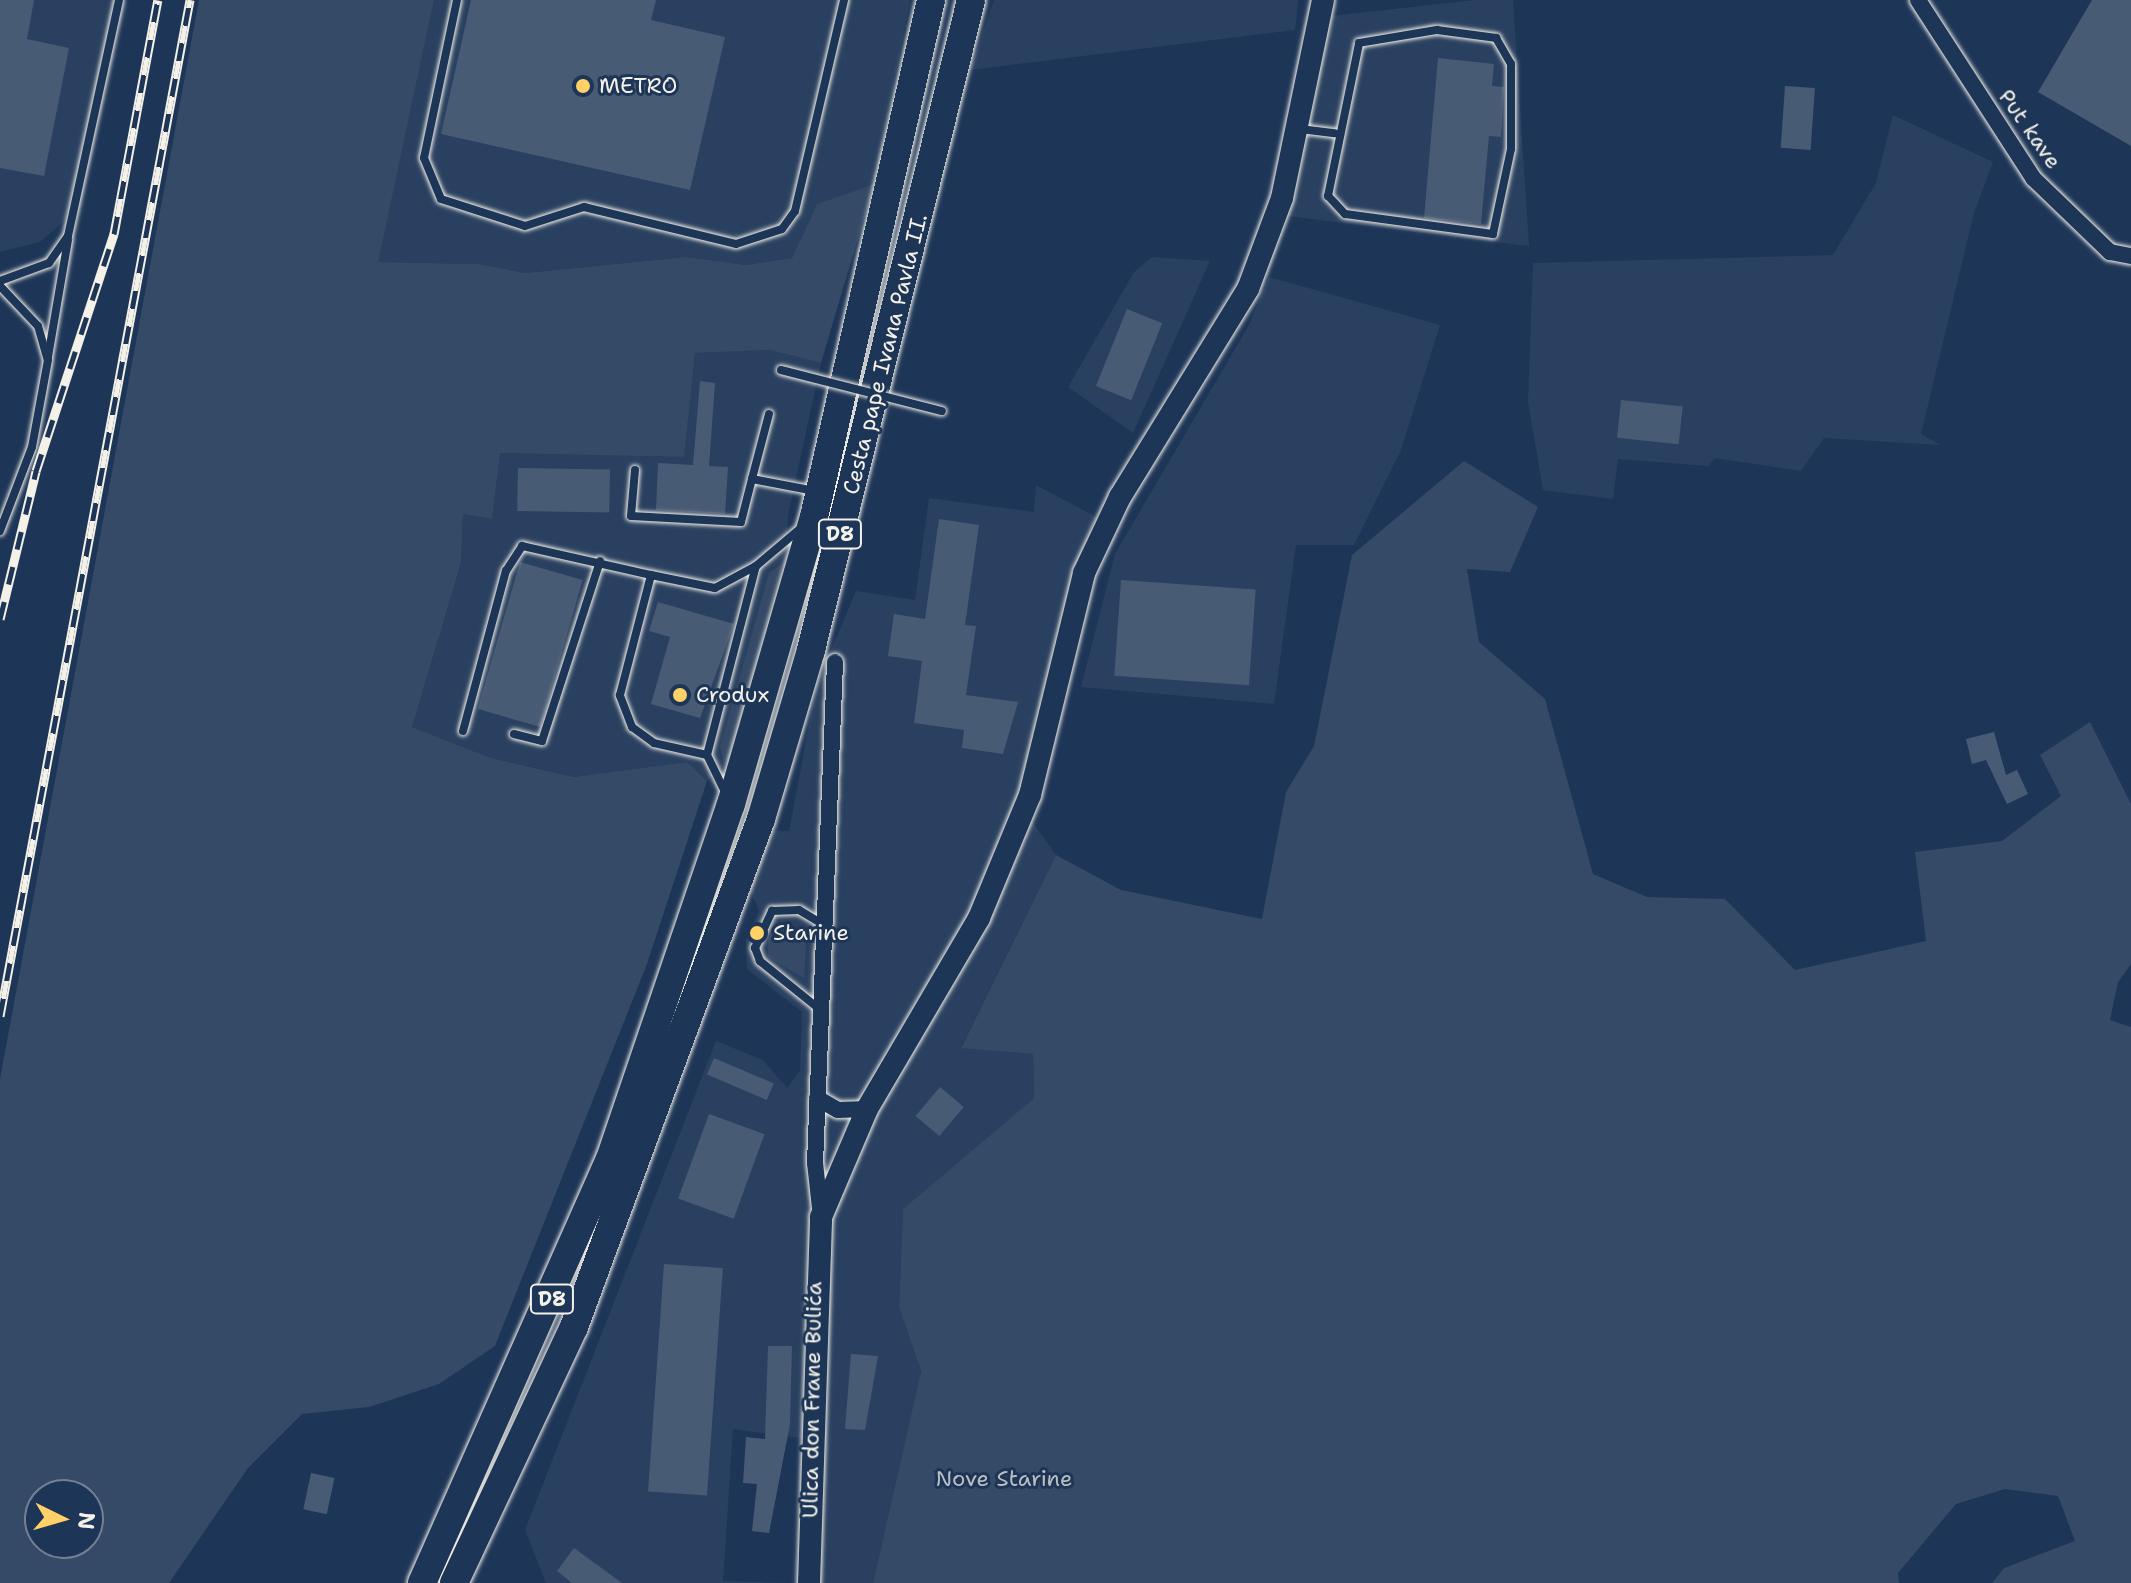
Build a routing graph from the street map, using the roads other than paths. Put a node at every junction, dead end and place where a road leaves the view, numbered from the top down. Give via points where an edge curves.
1 (119, 0) edge
2 (457, 0) edge
3 (844, 0) edge
4 (931, 0) edge
5 (971, 0) edge
6 (1323, 0) edge
7 (1918, 0) edge
8 (1297, 129) junction
9 (1335, 133) junction
10 (68, 236) junction
11 (2131, 256) edge
12 (0, 283) edge
13 (48, 360) junction
14 (781, 370) dead end
15 (942, 411) dead end
16 (769, 414) dead end
17 (635, 470) dead end
18 (752, 479) junction
19 (816, 504) junction
20 (0, 531) edge
21 (600, 561) junction
22 (756, 566) junction
23 (651, 575) junction
24 (835, 662) dead end
25 (463, 731) dead end
26 (514, 734) dead end
27 (707, 755) junction
28 (731, 804) junction
29 (822, 924) junction
30 (820, 1011) junction
31 (817, 1098) junction
32 (867, 1109) junction
33 (821, 1217) junction
34 (422, 1583) edge
35 (454, 1583) edge
36 (809, 1583) edge

1 - 10 lane
2 - 3 lane via 424,158 441,199 525,226 584,207 736,244 782,229 795,211
4 - 19 highway, Cesta pape Ivana Pavla II. / D8
5 - 35 highway, Cesta pape Ivana Pavla II. / D8 via 811,650 690,1026 574,1327
6 - 8 street
7 - 11 street, Put kave via 2033,178 2110,252
8 - 9 lane
8 - 32 street via 1282,198 1248,289 1120,497 1084,573 1030,795 979,918
9 - 9 lane via 1332,207 1493,234 1511,149 1511,64 1496,38 1479,34 1437,30 1359,43
10 - 12 lane via 49,263
10 - 13 lane
12 - 13 lane via 38,326
13 - 20 lane via 32,447
14 - 15 lane, bridge
16 - 18 lane
17 - 18 lane via 631,516 741,522
18 - 19 lane
19 - 22 lane
19 - 28 highway, Cesta pape Ivana Pavla II. / D8
21 - 23 lane
21 - 25 lane via 530,542 511,555
21 - 26 lane via 542,741
22 - 23 lane via 715,588
22 - 27 lane
23 - 27 lane via 620,695 632,727 654,743
24 - 29 street
27 - 28 lane
28 - 34 highway, Cesta pape Ivana Pavla II. / D8 via 665,1008 552,1301
29 - 30 street
29 - 30 lane via 799,910 772,911 755,948 760,961
30 - 31 street
31 - 32 street via 838,1110
31 - 33 street
32 - 33 street
33 - 36 street, Ulica don Frane Bulića

